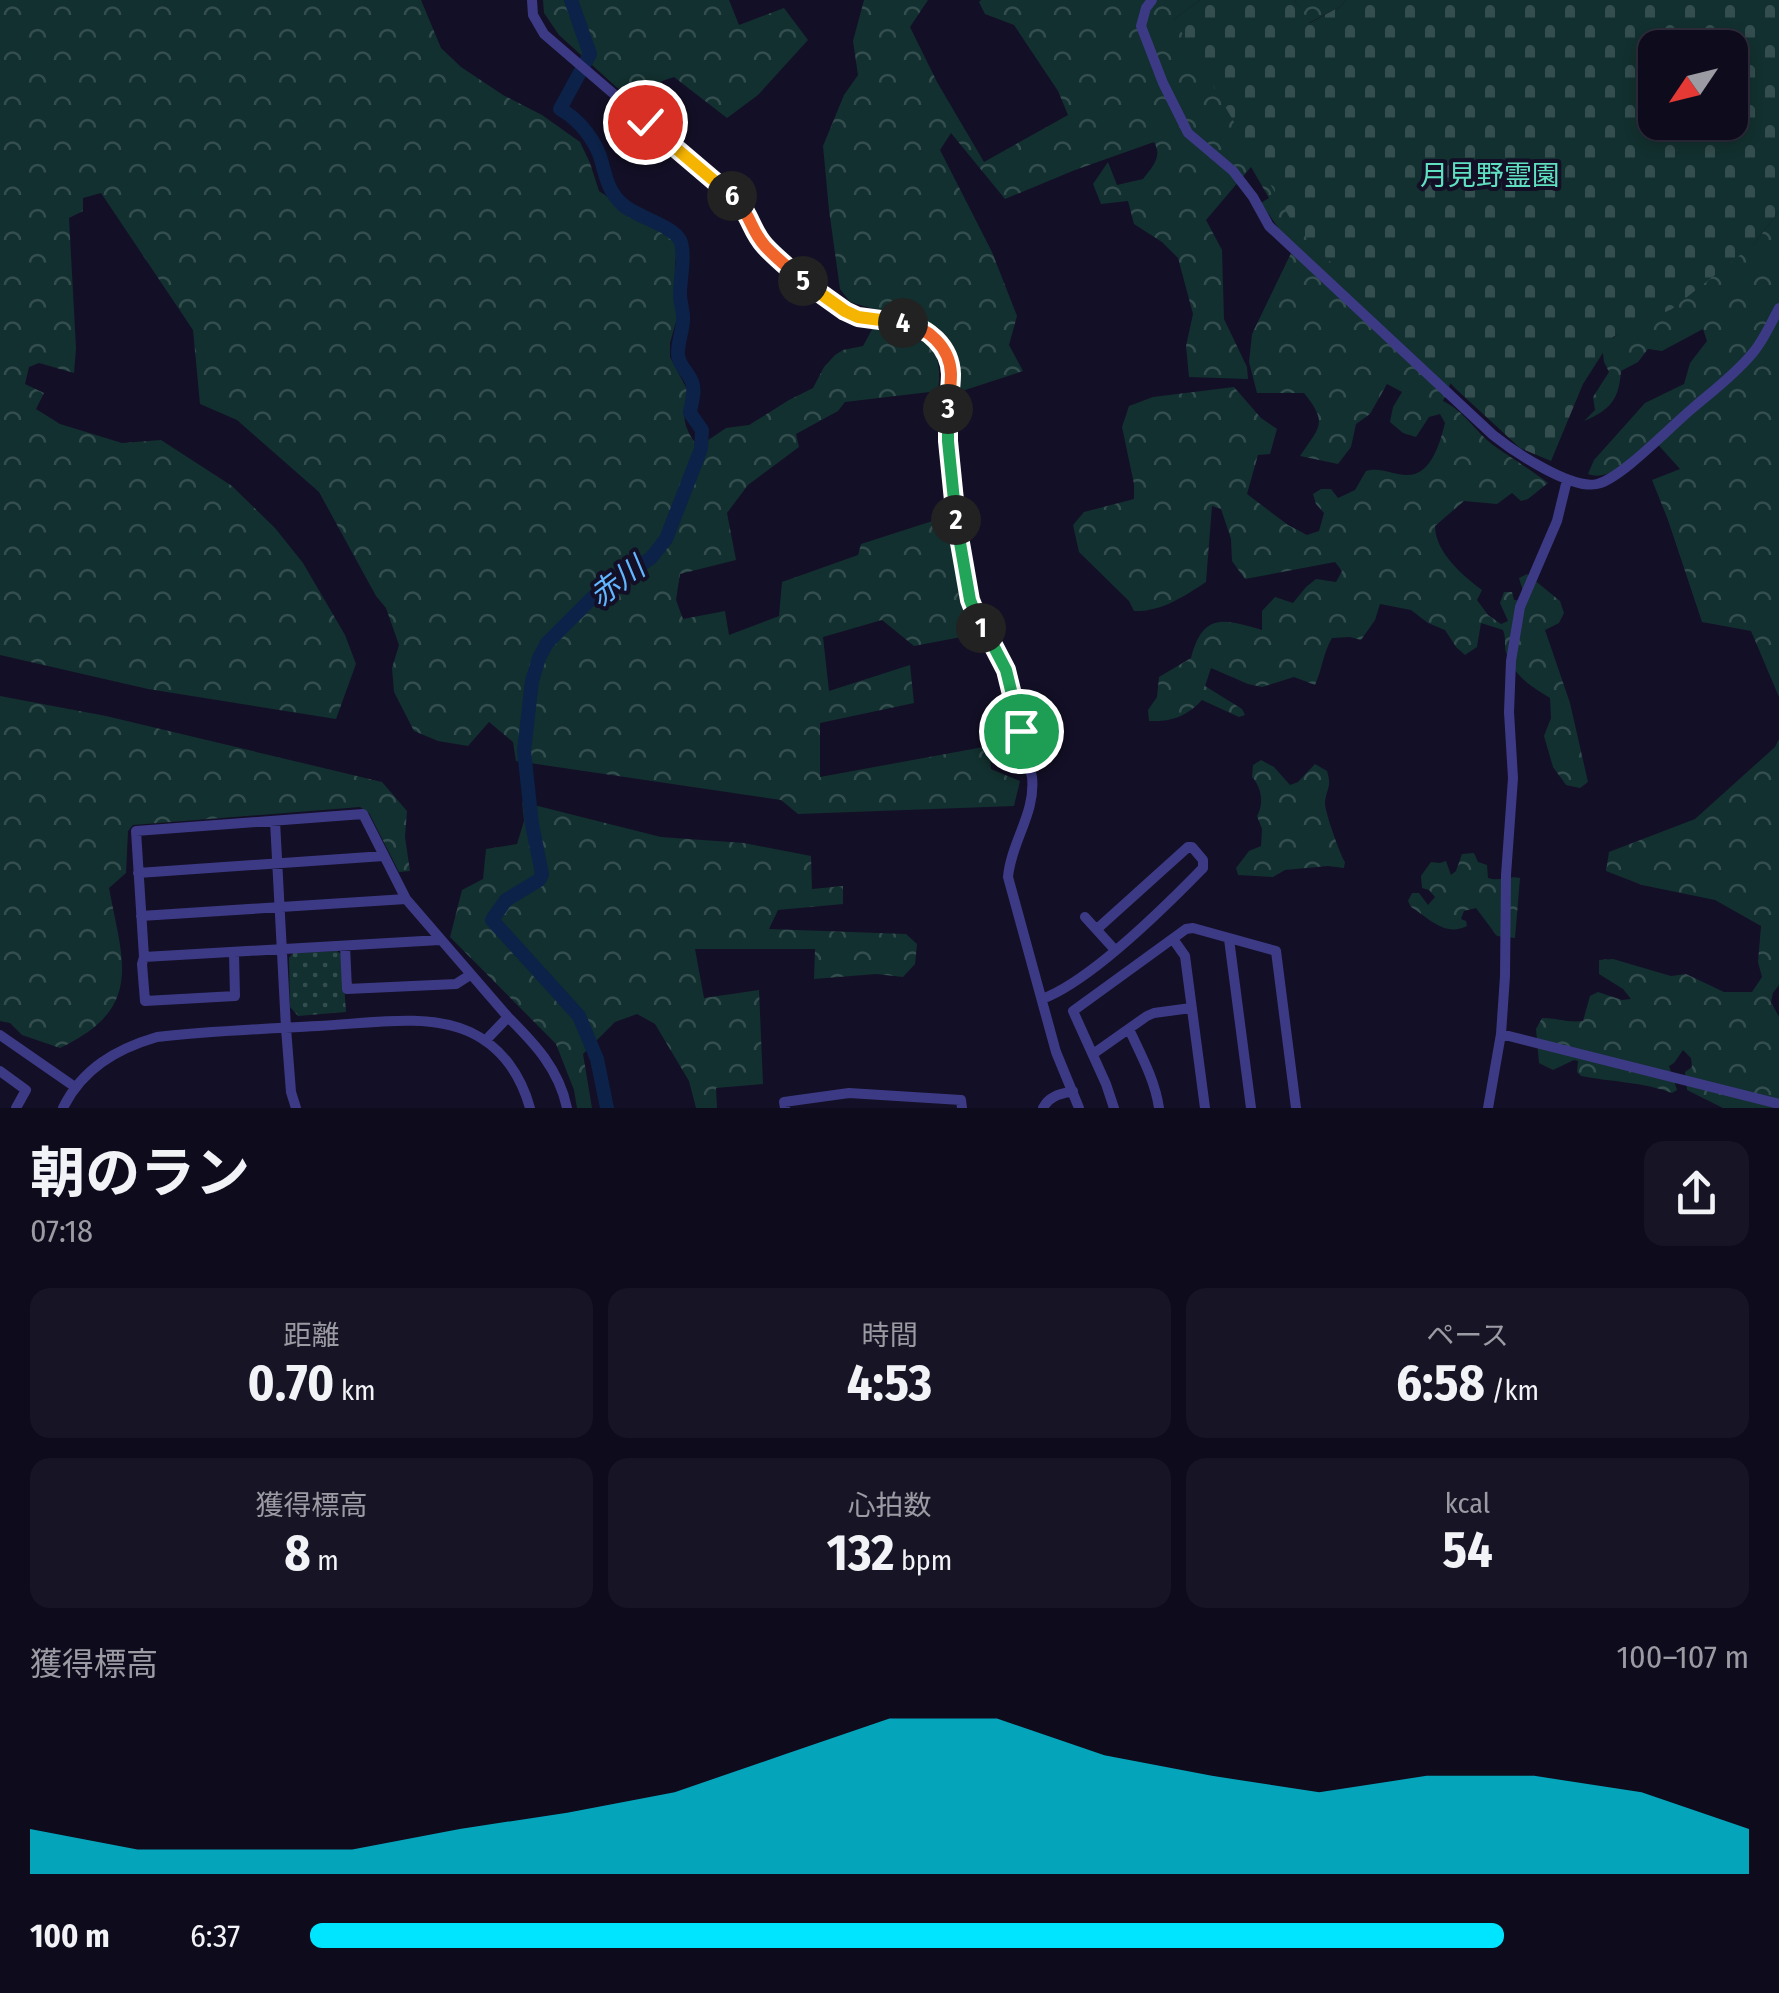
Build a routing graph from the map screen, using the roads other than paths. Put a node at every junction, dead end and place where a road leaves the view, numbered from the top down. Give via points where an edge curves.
1 (532, 0) edge
2 (1152, 0) edge
3 (1779, 308) edge
4 (1568, 480) junction
5 (275, 821) junction
6 (384, 856) junction
7 (278, 865) junction
8 (138, 873) junction
9 (406, 900) junction
10 (280, 907) junction
11 (141, 916) junction
12 (1085, 916) dead end
13 (1097, 930) junction
14 (1173, 939) junction
15 (1229, 939) junction
16 (440, 940) junction
17 (344, 946) junction
18 (282, 950) junction
19 (1115, 950) junction
20 (234, 953) junction
21 (144, 957) junction
22 (470, 975) junction
23 (1042, 999) junction
24 (1191, 1008) junction
25 (508, 1017) junction
26 (286, 1028) junction
27 (1129, 1029) junction
28 (1501, 1034) junction
29 (5, 1038) edge
30 (484, 1040) junction
31 (0, 1052) edge
32 (1093, 1054) junction
33 (0, 1071) edge
34 (75, 1088) junction
35 (1073, 1092) junction
36 (870, 1093) junction
37 (827, 1094) junction
38 (917, 1102) edge
39 (1779, 1104) edge
40 (67, 1106) edge
41 (16, 1108) edge
42 (296, 1108) edge
43 (530, 1108) edge
44 (566, 1108) edge
45 (785, 1108) edge
46 (829, 1108) edge
47 (873, 1108) edge
48 (962, 1108) edge
49 (1043, 1108) edge
50 (1079, 1108) edge
51 (1114, 1108) edge
52 (1159, 1108) edge
53 (1204, 1108) edge
54 (1251, 1108) edge
55 (1296, 1108) edge
56 (1488, 1108) edge

1 - 23 street via 544,34 744,206 766,247 804,282 858,317 916,325 949,360 953,503 970,600 1006,670 1034,788 1008,877
2 - 4 street via 1141,26 1188,133 1232,171 1269,226 1462,406 1516,453
3 - 4 street via 1730,378 1633,461 1593,486
4 - 28 street via 1520,607 1511,661
5 - 6 street via 363,814
5 - 7 street
5 - 8 street via 136,831
6 - 7 street
6 - 9 street
7 - 8 street
7 - 10 street
8 - 11 street
9 - 10 street
9 - 16 street
10 - 11 street
10 - 18 street
11 - 21 street
12 - 13 street
13 - 19 street
13 - 19 street via 1192,847 1203,868
14 - 15 street via 1193,928
14 - 24 street via 1185,956
14 - 32 street via 1073,1011
15 - 54 street
15 - 55 street via 1276,952
16 - 17 street
16 - 22 street
17 - 18 street
17 - 22 street via 347,989 456,984
18 - 20 street
18 - 26 street
19 - 23 street
20 - 21 street
20 - 21 street via 235,996 145,1001
22 - 25 street
23 - 35 street
24 - 27 street via 1154,1013
24 - 53 street
25 - 30 street
25 - 44 street via 542,1052
26 - 30 street via 428,1022
26 - 34 street via 157,1037 114,1053
26 - 42 street
27 - 32 street
27 - 52 street
28 - 39 street
28 - 56 street
29 - 31 street
29 - 34 street
30 - 43 street via 515,1070
32 - 51 street
33 - 41 street via 26,1090
34 - 40 street
35 - 49 street
35 - 50 street
36 - 37 street
36 - 38 street
36 - 47 street
37 - 45 street via 784,1102
37 - 46 street
38 - 48 street via 960,1100

